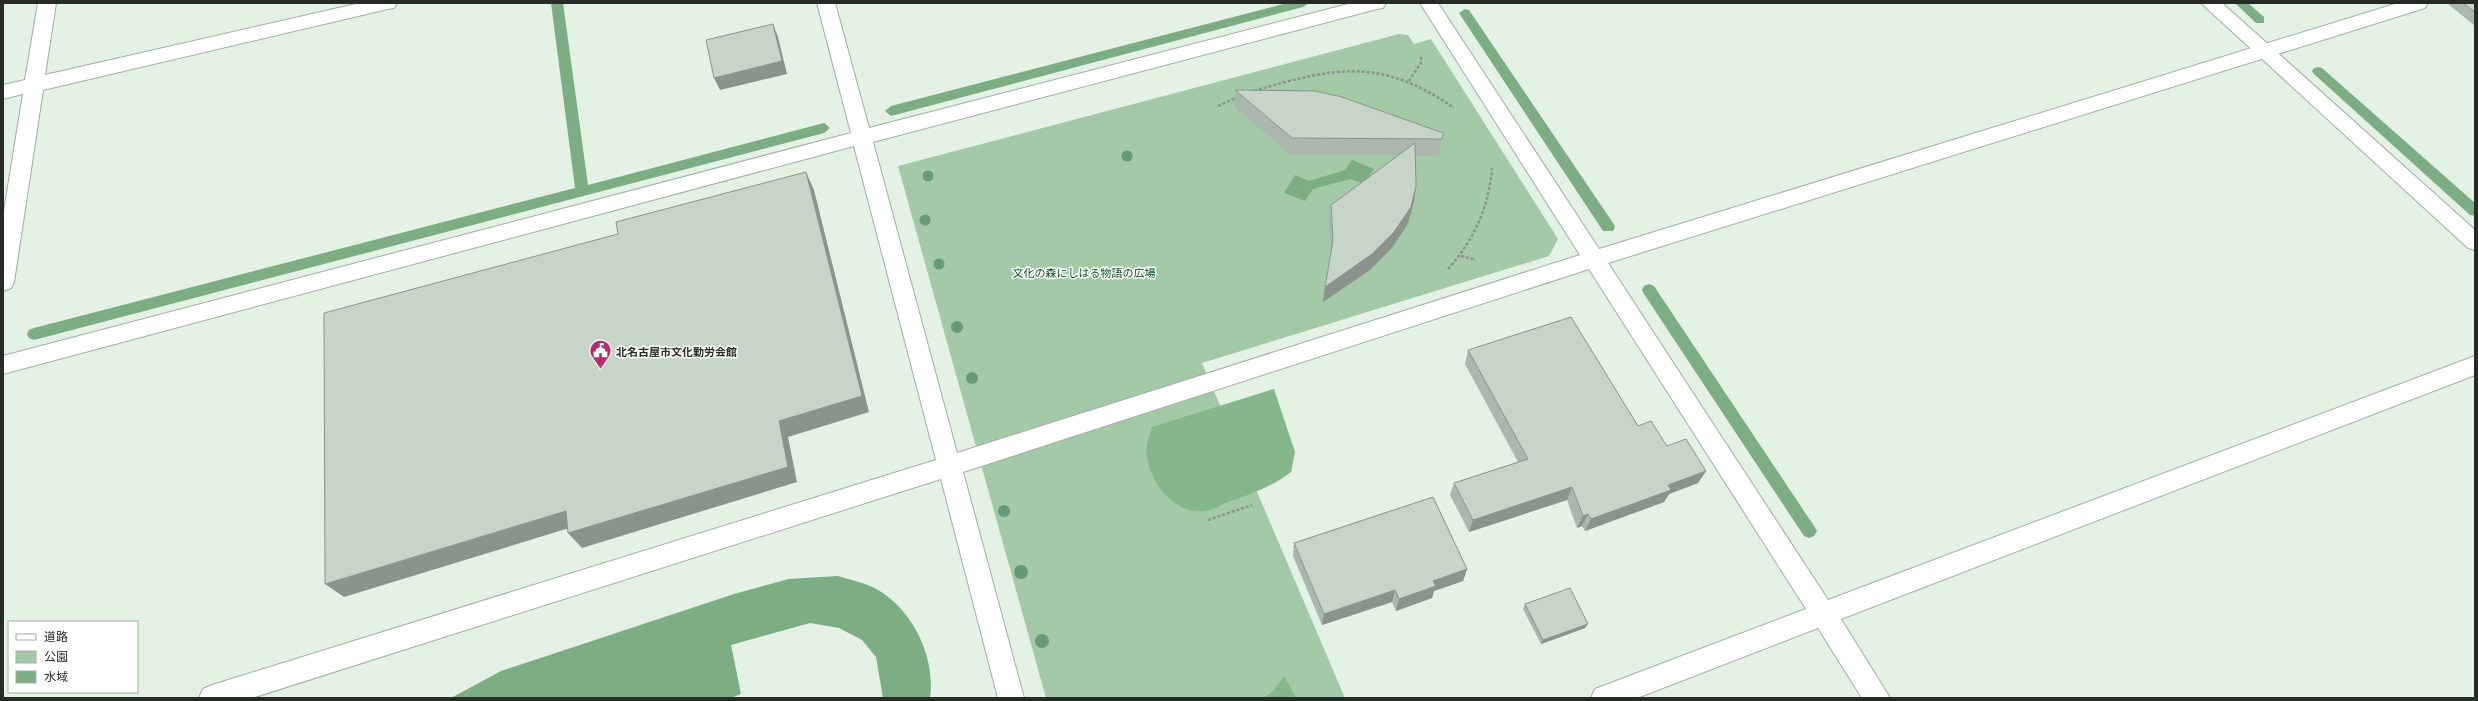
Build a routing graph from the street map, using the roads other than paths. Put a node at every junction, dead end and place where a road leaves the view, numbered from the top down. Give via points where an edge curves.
1 (47, 3) edge
2 (388, 3) edge
3 (826, 3) edge
4 (1377, 3) edge
5 (1428, 3) edge
6 (2210, 3) edge
7 (2419, 3) edge
8 (2264, 51) junction
9 (34, 85) junction
10 (3, 92) edge
11 (862, 137) junction
12 (2475, 242) edge
13 (1594, 259) junction
14 (3, 282) edge
15 (3, 365) edge
16 (2475, 365) edge
17 (950, 466) junction
18 (1823, 614) junction
19 (212, 698) edge
20 (1011, 698) edge
21 (1604, 698) edge
22 (1877, 698) edge

1 - 9 street
2 - 9 street
3 - 11 street
4 - 11 street
5 - 13 street
6 - 8 street
7 - 8 street
8 - 12 street
8 - 13 street
9 - 10 street
9 - 14 street
11 - 15 street
11 - 17 street
13 - 17 street
13 - 18 street
16 - 18 street
17 - 19 street
17 - 20 street
18 - 21 street
18 - 22 street

